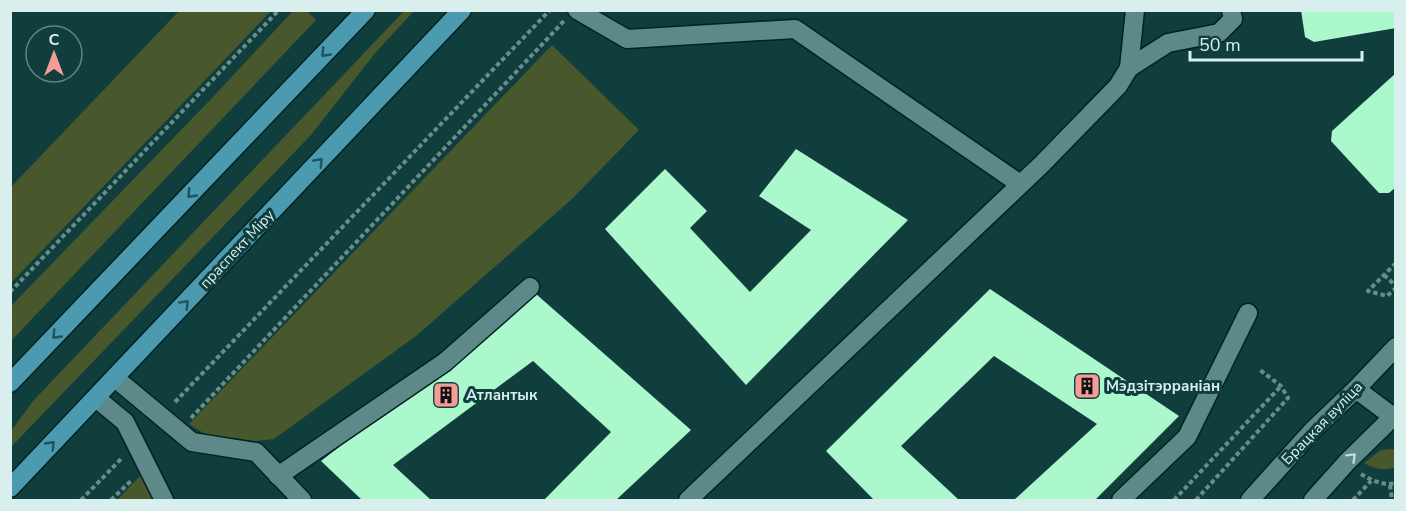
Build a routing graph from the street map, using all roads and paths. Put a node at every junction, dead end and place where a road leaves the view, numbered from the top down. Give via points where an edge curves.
1 (279, 10) edge
2 (366, 10) edge
3 (462, 10) edge
4 (550, 10) edge
5 (1135, 10) edge
6 (1231, 10) edge
7 (572, 15) edge
8 (1129, 68) junction
9 (1020, 184) junction
10 (1395, 263) edge
11 (1384, 275) junction
12 (530, 287) dead end
13 (1395, 287) edge
14 (10, 292) edge
15 (1248, 313) dead end
16 (1393, 355) edge
17 (1260, 370) dead end
18 (115, 378) junction
19 (10, 382) edge
20 (1281, 386) junction
21 (1356, 389) junction
22 (96, 398) junction
23 (1395, 416) edge
24 (162, 417) junction
25 (179, 431) junction
26 (136, 443) junction
27 (146, 465) junction
28 (1360, 474) dead end
29 (278, 476) junction
30 (1371, 481) junction
31 (1395, 483) edge
32 (1390, 485) junction
33 (10, 488) edge
34 (81, 501) edge
35 (111, 501) edge
36 (164, 501) edge
37 (302, 501) edge
38 (688, 501) edge
39 (1121, 501) edge
40 (1174, 501) edge
41 (1196, 501) edge
42 (1250, 501) edge
43 (1313, 501) edge
44 (1353, 501) edge
45 (1392, 501) edge

1 - 14 path
2 -> 19 main road
18 -> 3 main road, праспект Міру
4 - 24 path
5 - 8 street
6 - 8 street via 1233,19 1219,33 1168,44
7 - 9 street via 627,39 795,29
7 - 25 path
8 - 9 street via 1118,86
9 - 38 street
10 - 11 path
11 - 13 path
11 - 13 path via 1368,291 1387,296
12 - 29 street via 445,362
15 - 39 street via 1187,437
16 - 21 street, Брацкая вуліца
17 - 20 path
18 - 22 main road, праспект Міру
18 - 24 street
20 - 40 path
20 - 41 path via 1288,398
21 - 23 street
21 - 42 street, Брацкая вуліца via 1313,430
22 - 26 street via 125,422
33 -> 22 main road, праспект Міру
43 -> 23 street
24 - 25 street
25 - 29 street via 192,442 256,452
26 - 27 street
26 - 34 path
27 - 35 path
27 - 36 street
28 - 30 path
29 - 37 street
30 - 32 path
30 - 44 path
31 - 32 path
32 - 45 path

